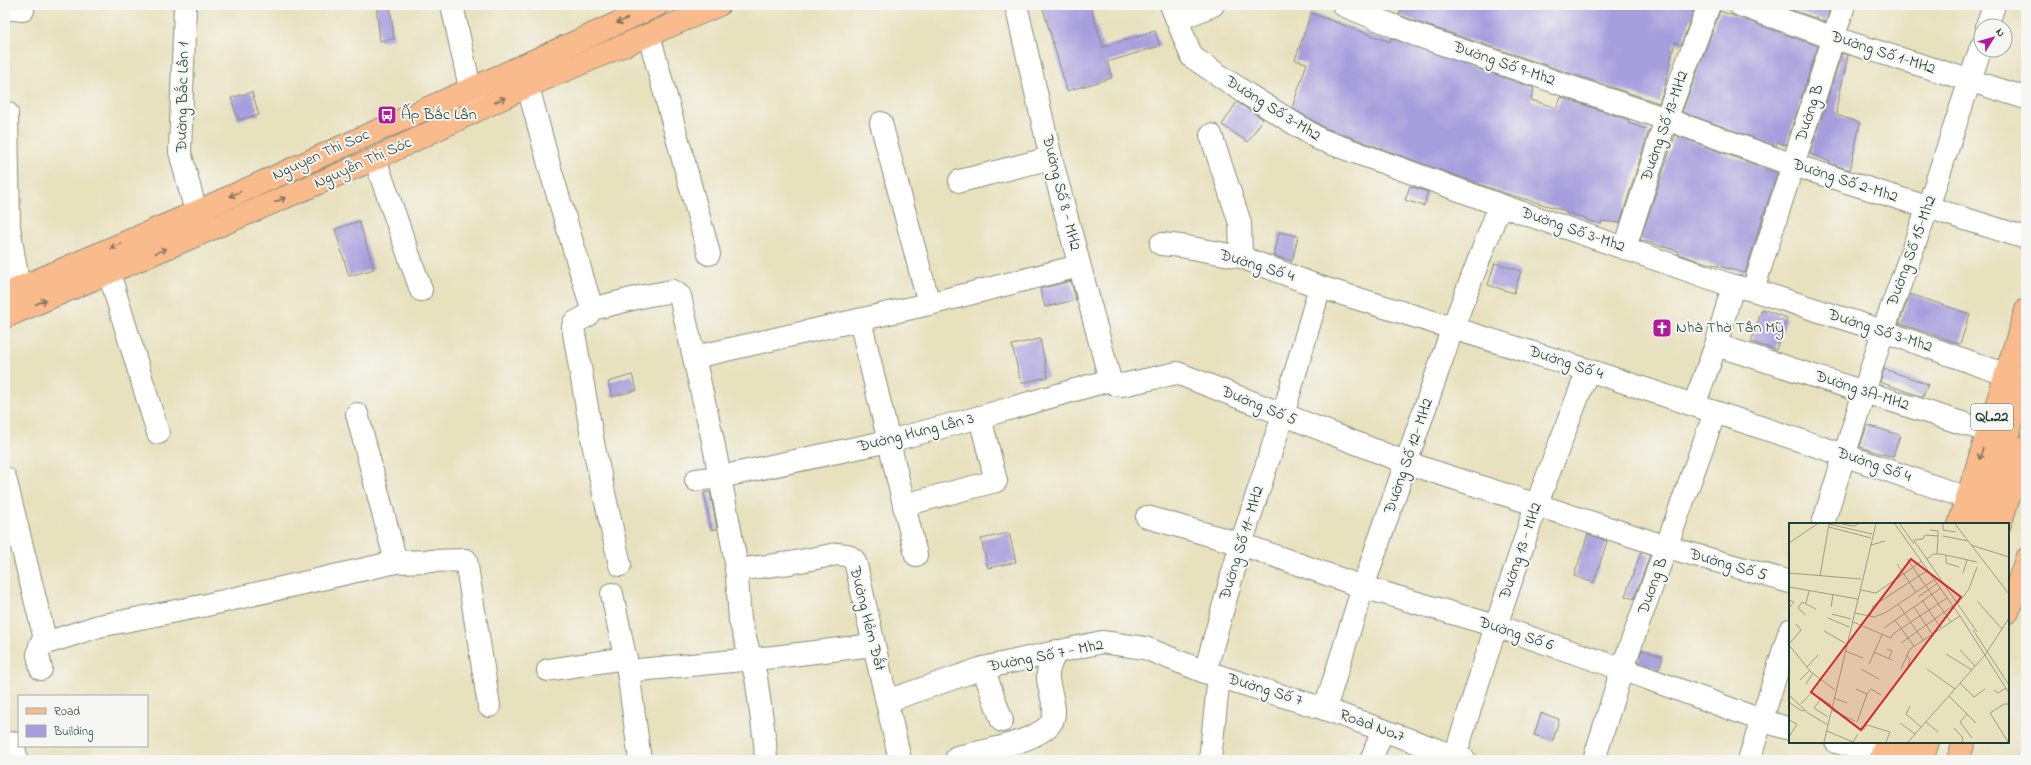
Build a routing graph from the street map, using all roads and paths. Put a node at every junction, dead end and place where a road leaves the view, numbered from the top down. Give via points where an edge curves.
1 (185, 5) edge
2 (452, 5) edge
3 (658, 5) edge
4 (719, 5) edge
5 (1016, 5) edge
6 (1212, 5) edge
7 (1343, 5) edge
8 (1708, 5) edge
9 (1740, 5) edge
10 (1844, 5) edge
11 (1994, 5) edge
12 (1174, 12) edge
13 (1990, 18) edge
14 (649, 34) junction
15 (1834, 38) junction
16 (1978, 58) edge
17 (522, 65) junction
18 (1970, 82) junction
19 (528, 86) junction
20 (470, 88) junction
21 (2026, 98) edge
22 (479, 110) junction
23 (7, 113) dead end
24 (1666, 119) junction
25 (881, 123) dead end
26 (1211, 135) dead end
27 (1051, 158) junction
28 (375, 159) junction
29 (1793, 165) junction
30 (960, 181) dead end
31 (1500, 205) junction
32 (1928, 207) junction
33 (196, 212) junction
34 (2026, 238) edge
35 (1161, 244) dead end
36 (1625, 248) junction
37 (709, 254) dead end
38 (1242, 257) junction
39 (1079, 266) junction
40 (109, 273) junction
41 (1320, 286) junction
42 (1743, 288) junction
43 (12, 290) edge
44 (420, 290) dead end
45 (929, 304) junction
46 (592, 309) junction
47 (2026, 310) edge
48 (5, 317) edge
49 (860, 320) junction
50 (1453, 327) junction
51 (1883, 331) junction
52 (1716, 345) junction
53 (695, 357) junction
54 (1588, 370) junction
55 (2019, 378) edge
56 (1110, 380) junction
57 (1863, 391) junction
58 (1694, 405) junction
59 (1715, 412) junction
60 (357, 414) dead end
61 (1283, 415) junction
62 (980, 417) junction
63 (1988, 431) junction
64 (158, 433) dead end
65 (889, 441) junction
66 (2017, 442) edge
67 (1844, 455) junction
68 (1407, 463) junction
69 (720, 477) junction
70 (5, 478) edge
71 (696, 480) dead end
72 (1967, 498) junction
73 (904, 505) junction
74 (1536, 506) junction
75 (1147, 517) dead end
76 (1823, 523) edge
77 (1959, 523) edge
78 (1980, 523) edge
79 (2000, 523) edge
80 (1240, 544) junction
81 (1667, 547) junction
82 (916, 554) dead end
83 (2026, 559) edge
84 (396, 562) junction
85 (620, 566) dead end
86 (736, 570) junction
87 (1789, 582) edge
88 (1363, 587) junction
89 (612, 594) dead end
90 (2009, 609) edge
91 (1496, 626) junction
92 (1789, 633) edge
93 (46, 642) junction
94 (873, 645) junction
95 (1057, 651) junction
96 (751, 660) junction
97 (627, 664) junction
98 (983, 668) junction
99 (41, 669) dead end
100 (1622, 669) junction
101 (548, 670) dead end
102 (1212, 674) junction
103 (887, 701) junction
104 (489, 706) dead end
105 (1325, 709) junction
106 (1761, 720) junction
107 (1002, 721) dead end
108 (1789, 729) edge
109 (1383, 730) junction
110 (1841, 743) edge
111 (1909, 743) edge
112 (1928, 743) edge
113 (1964, 743) edge
114 (1882, 752) edge
115 (957, 757) dead end
116 (1460, 758) edge
117 (1206, 759) edge
118 (640, 760) edge
119 (766, 760) edge
120 (900, 760) edge
121 (1371, 760) edge
122 (1594, 760) edge
123 (1749, 760) edge
124 (1904, 760) edge
125 (1922, 760) edge
126 (1958, 760) edge

1 - 33 street, Đường Bắc Lân 1 via 180,152
2 - 20 street
3 -> 17 main road, Nguyen Thi Soc
4 - 14 main road, Nguyễn Thị Sóc
5 - 27 street, Đường Số 8 - MH2
6 - 12 street
7 - 24 street, Đường Số 9-Mh2 via 1416,35
8 - 24 street, Đường Số 13-MH2
9 - 15 street, Đường Số 1-MH2
10 - 15 street, Dường B
11 - 13 street
12 - 31 street, Đường Số 3-Mh2 via 1192,57 1319,139
14 - 19 main road, Nguyễn Thị Sóc
14 - 37 street
15 - 18 street, Đường Số 1-MH2
15 - 29 street, Dường B
16 - 18 street, Đường Số 15-Mh2
17 - 19 street
17 - 20 main road, Nguyen Thi Soc
18 - 21 street, Đường Số 1-MH2
18 - 32 street, Đường Số 15-Mh2
22 -> 19 main road, Nguyễn Thị Sóc
19 - 46 street
20 - 22 street
20 -> 33 main road, Nguyen Thi Soc
22 - 28 main road, Nguyễn Thị Sóc
23 - 43 street
24 - 29 street, Đường Số 2-Mh2
24 - 36 street, Đường Số 13-MH2
25 - 45 street
26 - 38 street via 1240,223
27 - 30 street
27 - 39 street, Đường Số 8 - MH2
40 -> 28 main road, Nguyễn Thị Sóc
28 - 44 street
29 - 32 street, Đường Số 2-Mh2
29 - 42 street, Dường B
31 - 36 street, Đường Số 3-Mh2
31 - 50 street, Đường Số 12- MH2
32 - 34 street, Đường Số 2-Mh2
32 - 51 street, Đường Số 15-Mh2
33 -> 43 main road, Nguyen Thi Soc
35 - 38 street, Đường Số 4
36 - 42 street, Đường Số 3-Mh2
38 - 41 street, Đường Số 4
39 - 45 street
39 - 56 street, Đường Số 8 - MH2
48 -> 40 main road, Nguyễn Thị Sóc
40 - 64 street
41 - 50 street, Đường Số 4
41 - 61 street
42 - 51 street, Đường Số 3-Mh2
42 - 52 street, Dường B
45 - 49 street
46 - 53 street via 668,291 677,292
46 - 85 street via 586,316 574,322 573,327 594,448
47 - 55 main road, QL.22
49 - 53 street
49 - 65 street
50 - 54 street, Đường Số 4
50 - 68 street, Đường Số 12- MH2
51 - 55 street, Đường Số 3-Mh2
51 - 57 street, Đường Số 15-Mh2
52 - 57 street, Đường 3A-MH2
52 - 58 street, Dường B
53 - 69 street
54 - 58 street, Đường Số 4
54 - 74 street, Đường 13 - MH2
55 - 63 main road, QL.22
55 - 66 main road, QL.22
56 - 61 street, Đường Số 5 via 1122,385 1177,373
56 - 62 street, Đường Hưng Lân 3
57 - 63 street, Đường 3A-MH2
57 - 67 street, Đường Số 15-Mh2
58 - 59 street, Đường Số 4
59 - 67 street, Đường Số 4
59 - 81 street, Dương B
60 - 84 street
61 - 68 street, Đường Số 5
61 - 80 street, Đường Số 11- MH2
62 - 65 street, Đường Hưng Lân 3
62 - 73 street via 996,481
63 - 66 street, Đường 3A-MH2
63 -> 72 main road, QL.22
65 - 69 street, Đường Hưng Lân 3
65 - 73 street
66 - 78 main road, QL.22
66 - 79 main road, QL.22
67 - 72 street, Đường Số 4
67 - 76 street, Đường Số 15-Mh2
68 - 74 street, Đường Số 5
68 - 88 street, Đường Số 12- MH2
69 - 71 street, Đường Hưng Lân 3
69 - 86 street
70 - 93 street
72 - 77 main road, QL.22
73 - 82 street
74 - 81 street, Đường Số 5
74 - 91 street, Đường 13 - MH2
75 - 80 street, Đường Số 6
80 - 88 street, Đường Số 6
80 - 102 street, Đường Số 11- MH2
81 - 87 street, Đường Số 5
81 - 100 street, Dương B
83 - 90 main road
84 - 93 street via 202,606 99,626
84 - 104 street via 466,560
86 - 94 street, Đường Hẻm Đắt via 837,554 847,556 854,560 856,565
86 - 96 street via 740,620
88 - 91 street, Đường Số 6
88 - 105 street, Đường Số 12- MH2
89 - 97 street
91 - 100 street, Đường Số 6
91 - 116 street, Đường 13 - MH2
92 - 106 street
93 - 99 street via 38,649
94 - 96 street
94 - 103 street, Đường Hẻm Đắt
95 - 98 street, Đường Số 7 - Mh2
95 - 102 street, Đường Số 7 - Mh2 via 1102,642 1144,648
95 - 115 street via 1047,669 1054,709 1054,717 1050,724 1026,738 1005,746
96 - 97 street
96 - 119 street via 760,699
97 - 101 street
97 - 118 street
98 - 103 street, Đường Số 7 - Mh2
98 - 107 street
100 - 106 street, Đường Số 6
100 - 122 street, Dương B
102 - 105 street, Đường Số 7
102 - 117 street, Đường Số 11- MH2
103 - 120 street, Đường Hẻm Đắt
105 - 109 street, Road No.7
106 - 108 street, Đường Số 6
106 - 123 street
109 - 116 street, Road No.7
109 - 121 street
110 - 114 street
111 - 124 main road
112 - 125 main road
113 - 126 main road

